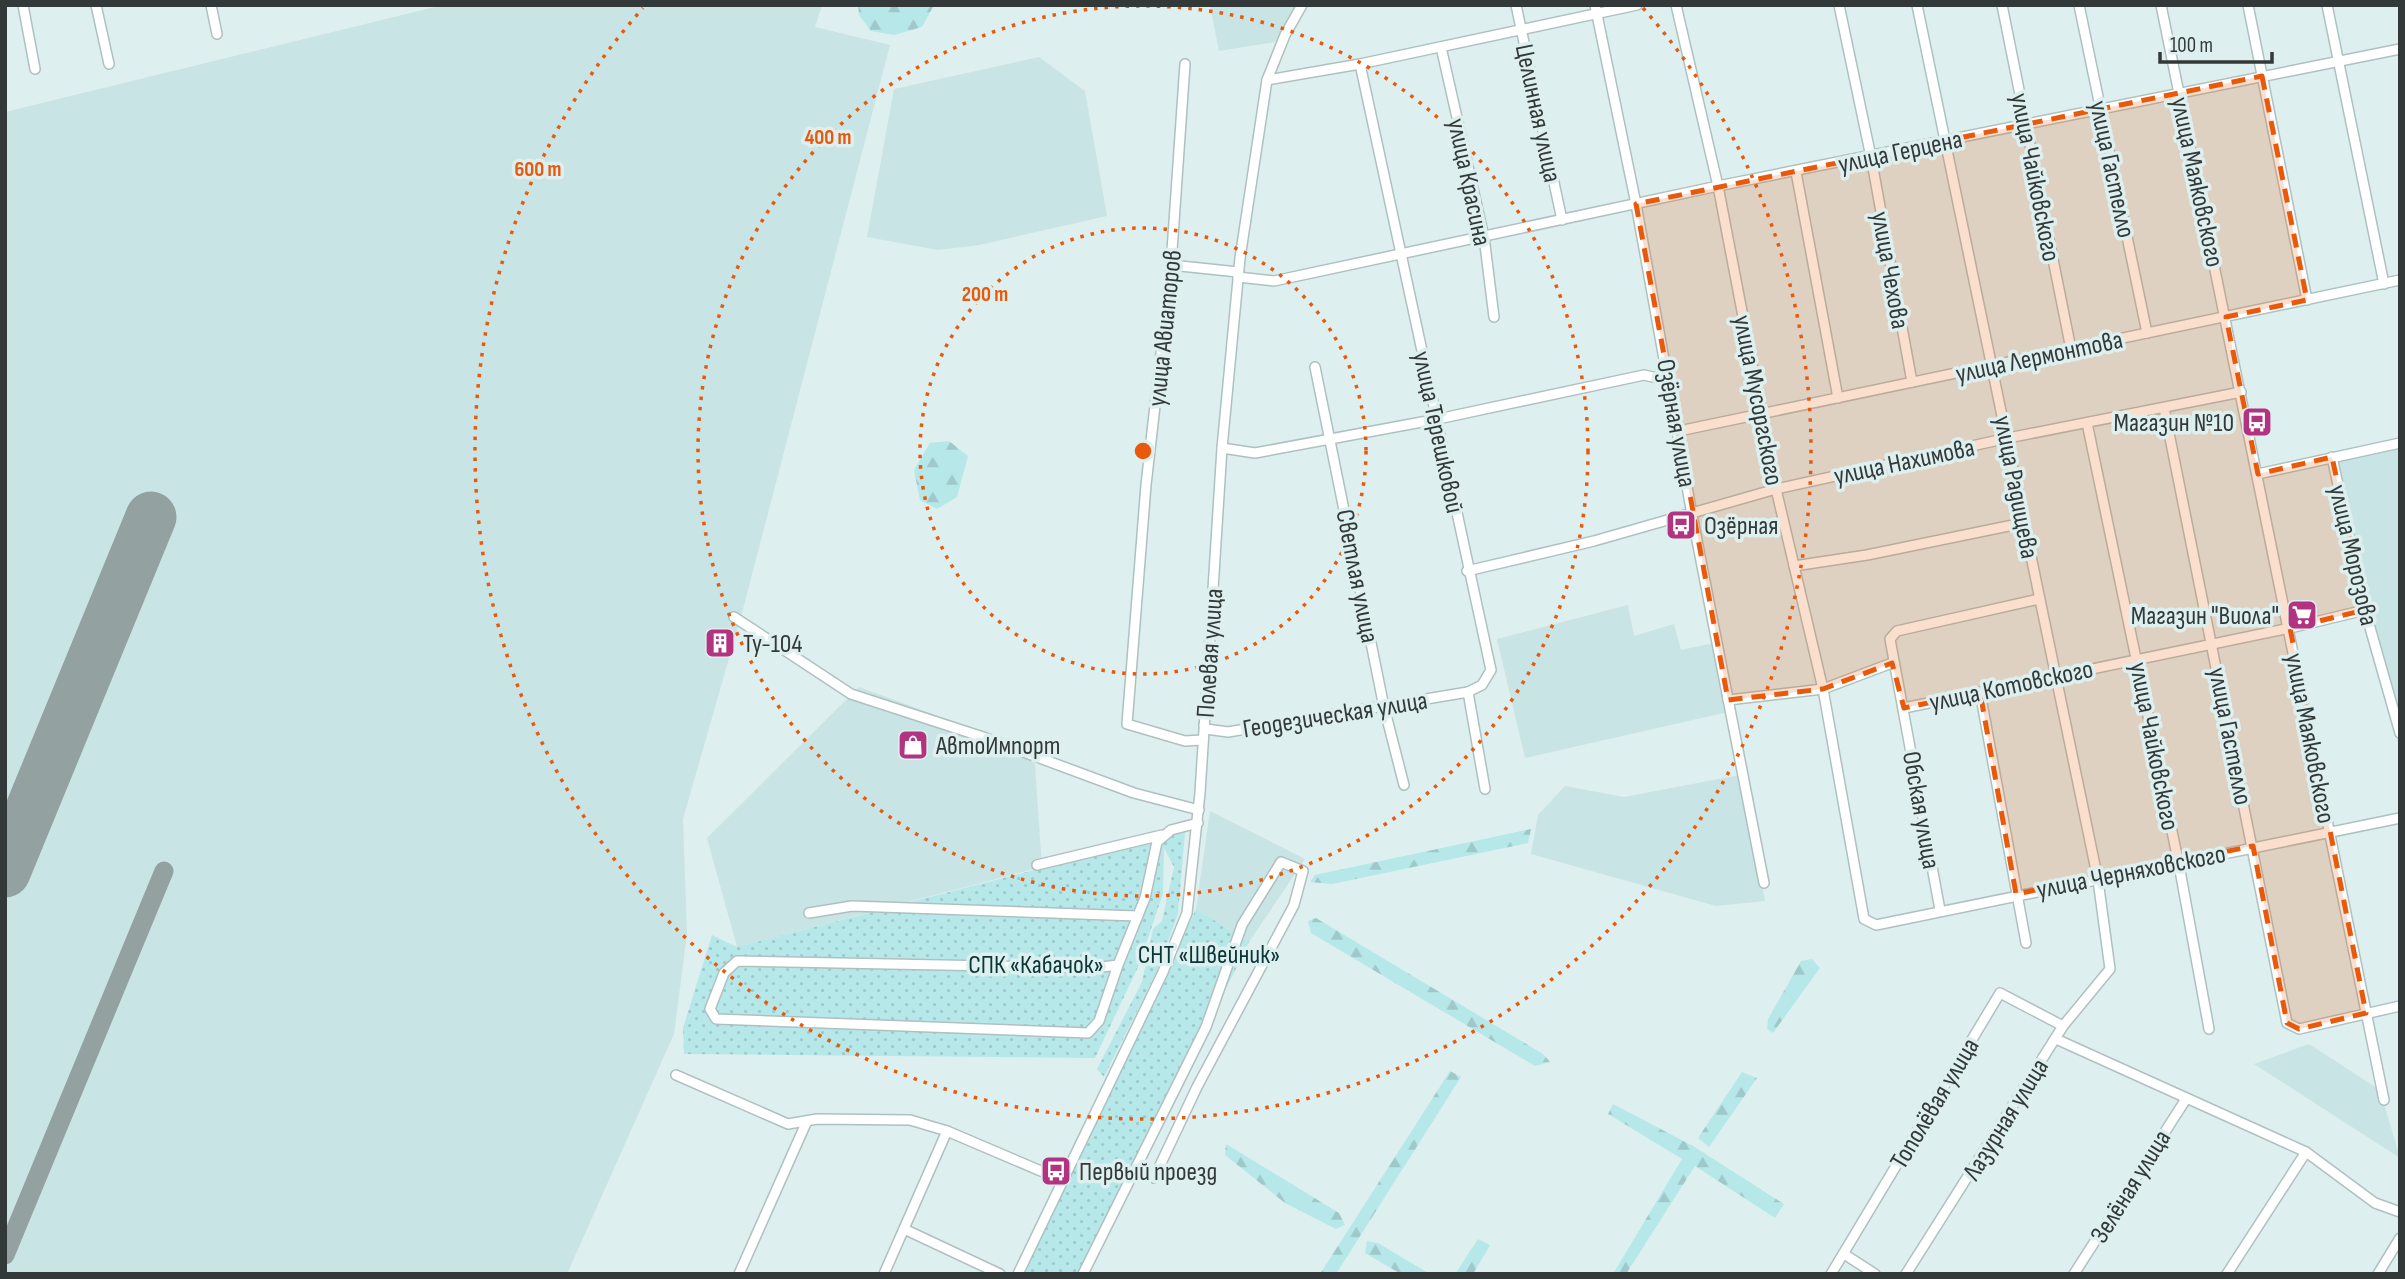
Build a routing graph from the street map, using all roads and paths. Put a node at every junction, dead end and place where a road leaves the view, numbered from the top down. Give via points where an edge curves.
1 (23, 5) edge
2 (96, 5) edge
3 (211, 5) edge
4 (1302, 5) edge
5 (1516, 5) edge
6 (1595, 5) edge
7 (1637, 5) edge
8 (1676, 5) edge
9 (1839, 5) edge
10 (1917, 5) edge
11 (2002, 5) edge
12 (2079, 5) edge
13 (2161, 5) edge
14 (2248, 5) edge
15 (2327, 5) edge
16 (1597, 16) junction
17 (1521, 31) junction
18 (217, 34) dead end
19 (1441, 47) junction
20 (2400, 48) edge
21 (2338, 62) junction
22 (109, 64) dead end
23 (1185, 64) dead end
24 (1360, 64) junction
25 (35, 69) dead end
26 (2262, 76) junction
27 (1267, 80) junction
28 (2179, 93) junction
29 (2100, 109) junction
30 (2025, 125) junction
31 (1945, 141) junction
32 (1871, 157) junction
33 (1796, 172) junction
34 (1718, 186) junction
35 (1636, 204) junction
36 (1562, 220) junction
37 (1484, 237) junction
38 (1401, 254) junction
39 (1171, 265) junction
40 (1238, 275) junction
41 (2400, 280) edge
42 (2384, 284) junction
43 (2307, 300) junction
44 (1494, 317) dead end
45 (2226, 317) junction
46 (2147, 333) junction
47 (2071, 349) junction
48 (1992, 366) junction
49 (1315, 367) dead end
50 (1670, 381) junction
51 (1912, 382) junction
52 (2241, 392) junction
53 (1838, 398) junction
54 (2164, 408) junction
55 (1763, 413) junction
56 (1438, 419) junction
57 (2087, 423) junction
58 (1679, 431) junction
59 (1330, 437) junction
60 (2008, 438) junction
61 (2400, 443) edge
62 (1223, 449) junction
63 (2332, 457) junction
64 (2258, 474) junction
65 (1776, 489) junction
66 (1692, 511) junction
67 (2023, 523) junction
68 (1794, 566) junction
69 (1467, 571) junction
70 (2039, 599) junction
71 (2365, 610) junction
72 (734, 617) dead end
73 (2290, 628) junction
74 (2213, 644) junction
75 (2137, 658) junction
76 (1892, 663) junction
77 (2057, 678) junction
78 (1823, 689) junction
79 (1468, 692) junction
80 (1980, 692) junction
81 (1728, 700) junction
82 (1384, 707) junction
83 (1904, 708) junction
84 (1204, 725) junction
85 (2400, 733) edge
86 (1202, 740) junction
87 (1404, 785) dead end
88 (1485, 789) dead end
89 (1199, 810) junction
90 (2400, 818) edge
91 (1198, 823) junction
92 (2330, 834) junction
93 (1162, 835) junction
94 (2253, 846) junction
95 (1037, 865) dead end
96 (2179, 865) junction
97 (2098, 880) junction
98 (1764, 883) dead end
99 (2016, 894) junction
100 (1940, 910) junction
101 (809, 913) dead end
102 (1137, 916) junction
103 (1864, 919) joint
104 (2026, 943) dead end
105 (1118, 965) junction
106 (2110, 969) joint
107 (2400, 1006) edge
108 (2366, 1013) junction
109 (2063, 1027) junction
110 (2209, 1029) dead end
111 (2056, 1039) junction
112 (676, 1074) dead end
113 (2186, 1099) junction
114 (2384, 1100) dead end
115 (807, 1121) junction
116 (947, 1131) junction
117 (2306, 1152) junction
118 (1154, 1178) dead end
119 (1062, 1180) junction
120 (2400, 1212) edge
121 (904, 1229) junction
122 (2400, 1238) edge
123 (1844, 1254) junction
124 (739, 1274) edge
125 (884, 1274) edge
126 (1000, 1274) edge
127 (1018, 1274) edge
128 (1083, 1274) edge
129 (1831, 1274) edge
130 (1875, 1274) edge
131 (1906, 1274) edge
132 (2074, 1274) edge
133 (2227, 1274) edge
134 (2378, 1274) edge

1 - 25 street
2 - 22 street
3 - 18 street
4 - 27 street, Полевая улица
5 - 17 street, Целинная улица
6 - 16 street, Озёрная улица
7 - 16 street
8 - 34 street, улица Мусоргского
9 - 32 street, улица Чехова
10 - 31 street, улица Радищева
11 - 30 street, улица Чайковского
12 - 29 street, улица Гастелло
13 - 28 street, улица Маяковского
14 - 26 street
15 - 21 street
16 - 17 street
16 - 35 street, Озёрная улица
17 - 19 street
17 - 36 street, Целинная улица
19 - 24 street
19 - 37 street, улица Красина
20 - 21 street, улица Герцена
21 - 26 street, улица Герцена
21 - 42 street
23 - 39 street, улица Авиаторов
24 - 27 street
24 - 38 street, улица Терешковой
26 - 28 street, улица Герцена
26 - 43 street
27 - 40 street, Полевая улица
28 - 29 street, улица Герцена
28 - 45 street, улица Маяковского
29 - 30 street, улица Герцена
29 - 46 street, улица Гастелло
30 - 31 street, улица Герцена
30 - 47 street, улица Чайковского
31 - 32 street, улица Герцена
31 - 48 street, улица Радищева
32 - 33 street, улица Герцена
32 - 51 street, улица Чехова
33 - 34 street, улица Герцена
33 - 53 street
34 - 35 street, улица Герцена
34 - 55 street, улица Мусоргского
35 - 36 street, улица Герцена
35 - 50 street, Озёрная улица
36 - 37 street, улица Герцена
37 - 38 street, улица Герцена
37 - 44 street, улица Красина
38 - 40 street, улица Герцена via 1274,281
38 - 56 street, улица Терешковой
39 - 40 street, улица Герцена
39 - 86 street, улица Авиаторов via 1146,485 1127,724 1185,740
40 - 62 street, Полевая улица
41 - 42 street, улица Лермонтова
42 - 43 street, улица Лермонтова
43 - 45 street, улица Лермонтова
45 - 46 street, улица Лермонтова
45 - 52 street, улица Маяковского
46 - 47 street, улица Лермонтова
47 - 48 street, улица Лермонтова
48 - 51 street, улица Лермонтова
48 - 60 street, улица Радищева
49 - 59 street, Светлая улица
50 - 56 street via 1644,375
50 - 58 street, Озёрная улица
51 - 53 street, улица Лермонтова
52 - 54 street, улица Нахимова
52 - 64 street, улица Маяковского
53 - 55 street, улица Лермонтова
54 - 57 street, улица Нахимова
54 - 74 street, улица Гастелло
55 - 58 street, улица Лермонтова
55 - 65 street, улица Мусоргского
56 - 59 street
56 - 69 street, улица Терешковой
57 - 60 street, улица Нахимова
57 - 75 street, улица Чайковского
58 - 66 street, Озёрная улица
59 - 62 street via 1255,453
59 - 82 street, Светлая улица
60 - 65 street, улица Нахимова
60 - 67 street, улица Радищева
61 - 63 street
62 - 84 street, Полевая улица
63 - 64 street
63 - 71 street, улица Морозова
64 - 73 street, улица Маяковского
65 - 66 street, улица Нахимова
65 - 68 street, улица Мусоргского
66 - 69 street, улица Нахимова via 1594,541
66 - 81 street, Озёрная улица
67 - 68 street
67 - 70 street, улица Радищева
68 - 78 street, улица Мусоргского
69 - 79 street, улица Терешковой via 1491,670 1482,685
70 - 76 street, Обская улица via 1897,631 1890,639
70 - 77 street, улица Радищева
71 - 73 street, улица Котовского
71 - 85 street, улица Морозова
72 - 89 street via 851,694 1134,793
73 - 74 street, улица Котовского
73 - 92 street, улица Маяковского
74 - 75 street, улица Котовского
74 - 94 street, улица Гастелло
75 - 77 street, улица Котовского
75 - 96 street, улица Чайковского
76 - 78 street
76 - 83 street, Обская улица
77 - 80 street, улица Котовского
77 - 97 street, улица Радищева
78 - 81 street
78 - 103 street, улица Мусоргского
79 - 82 street, Геодезическая улица
79 - 88 street
80 - 83 street, улица Котовского
80 - 99 street
81 - 98 street, Озёрная улица
82 - 84 street, Геодезическая улица via 1228,732
82 - 87 street, Светлая улица
83 - 100 street, Обская улица
84 - 86 street, Полевая улица
86 - 89 street, Полевая улица
89 - 91 street, Полевая улица
90 - 92 street, улица Черняховского
91 - 93 street
91 - 119 street, Полевая улица via 1187,913
92 - 94 street, улица Черняховского
92 - 108 street, улица Маяковского
93 - 95 street
93 - 102 street
94 - 96 street, улица Черняховского
94 - 108 street, улица Гастелло via 2287,1023 2299,1029
96 - 97 street, улица Черняховского
96 - 110 street, улица Чайковского
97 - 99 street, улица Черняховского
97 - 106 street, улица Радищева
99 - 100 street, улица Черняховского
99 - 104 street
100 - 103 street, улица Черняховского via 1876,925
101 - 102 street via 852,906
102 - 105 street
105 - 105 street via 1099,1021 1088,1033 716,1019 710,1009 724,973 745,960
106 - 109 street, Лазурная улица
107 - 108 street
108 - 114 street, улица Маяковского
109 - 111 street, Лазурная улица
109 - 123 street, Тополёвая улица via 2000,993
111 - 113 street
111 - 131 street, Лазурная улица
112 - 115 street via 788,1124
113 - 117 street
113 - 132 street, Зелёная улица
115 - 116 street via 910,1121
115 - 124 street
116 - 119 street
116 - 121 street
117 - 120 street via 2375,1203
117 - 133 street
118 - 128 street via 1294,905 1303,871 1281,862 1242,925 1206,1027
119 - 127 street, Полевая улица
121 - 125 street
121 - 126 street
122 - 134 street
123 - 129 street, Тополёвая улица
123 - 130 street

